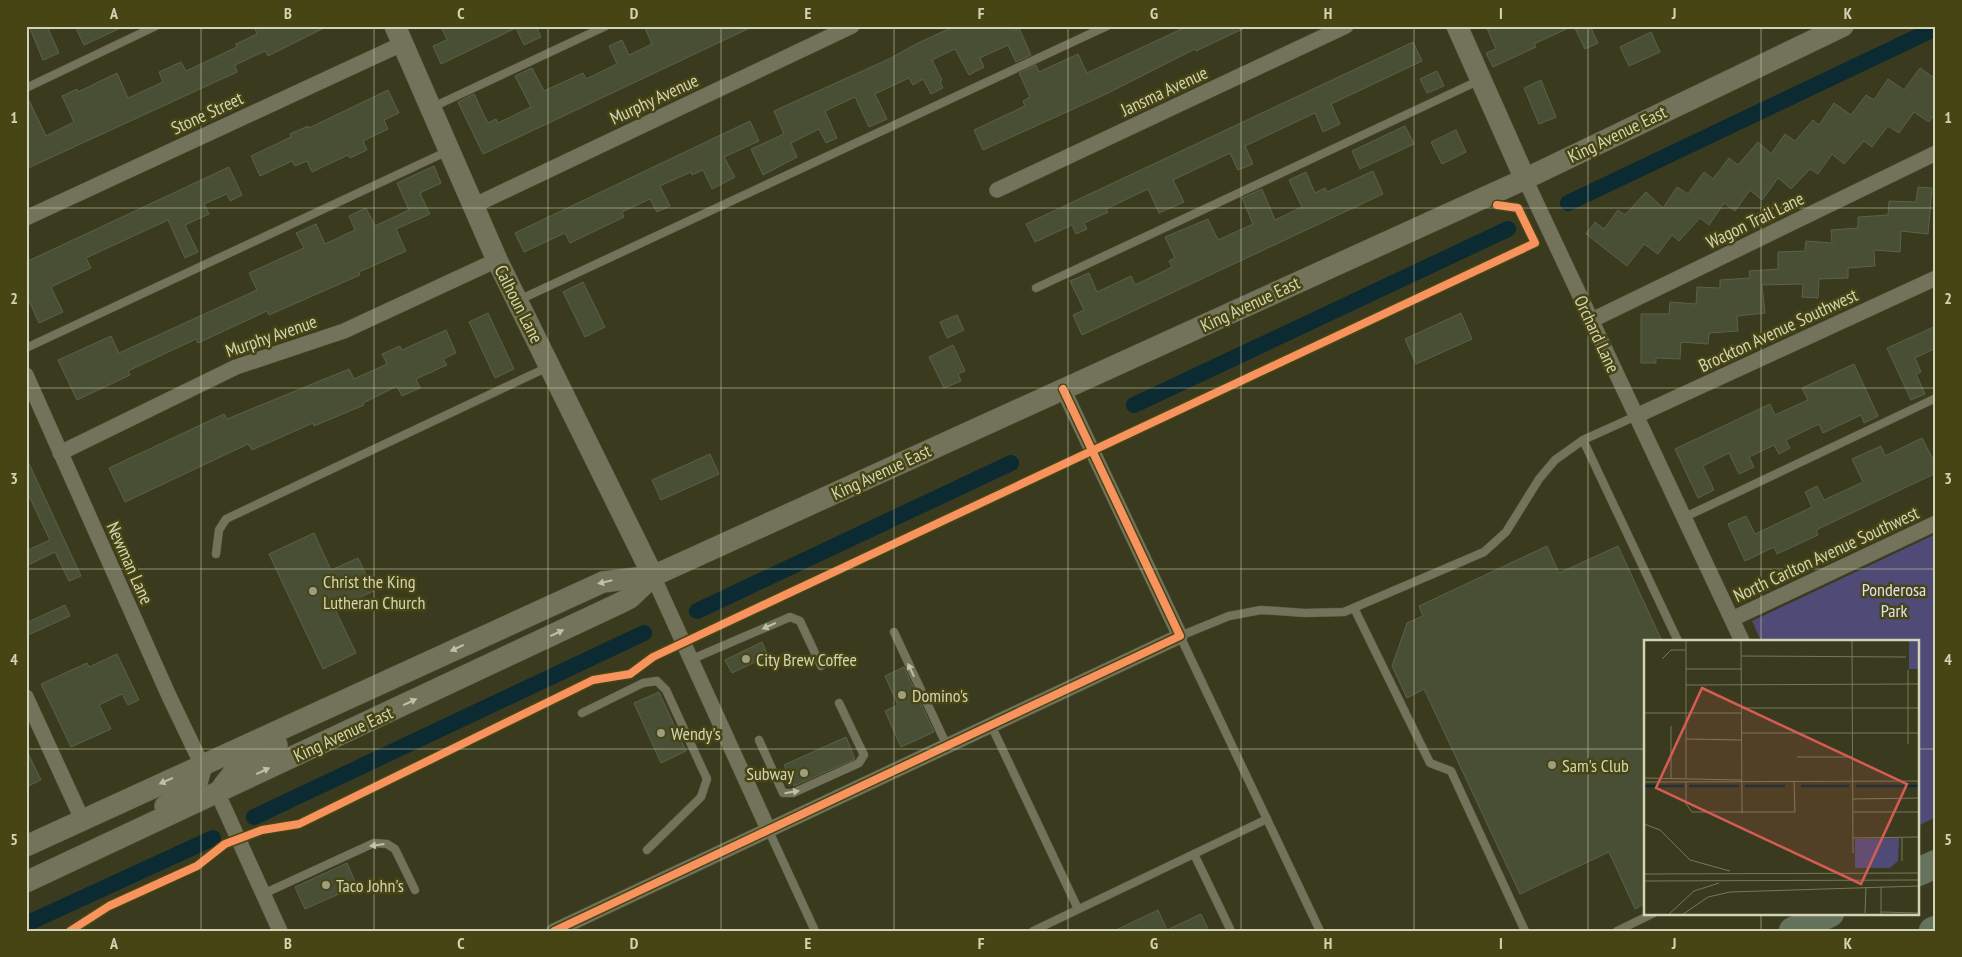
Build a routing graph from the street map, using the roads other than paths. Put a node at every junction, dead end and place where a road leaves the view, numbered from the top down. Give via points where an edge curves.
1 (156, 26) edge
2 (606, 26) edge
3 (852, 26) edge
4 (1107, 26) edge
5 (1346, 26) edge
6 (1457, 26) edge
7 (1843, 26) edge
8 (399, 35) edge
9 (1481, 80) junction
10 (26, 88) edge
11 (431, 108) junction
12 (449, 150) junction
13 (1936, 153) edge
14 (1524, 178) junction
15 (997, 190) dead end
16 (473, 206) junction
17 (26, 218) edge
18 (496, 260) junction
19 (1936, 278) edge
20 (1036, 288) dead end
21 (517, 301) junction
22 (1590, 321) junction
23 (26, 348) edge
24 (550, 366) junction
25 (26, 375) edge
26 (1063, 389) junction
27 (1936, 398) edge
28 (1636, 416) junction
29 (1582, 440) junction
30 (60, 453) junction
31 (1683, 518) junction
32 (1936, 523) edge
33 (216, 554) dead end
34 (654, 576) junction
35 (1354, 608) junction
36 (1732, 620) junction
37 (894, 632) dead end
38 (1180, 636) junction
39 (1678, 640) edge
40 (1742, 640) edge
41 (690, 660) junction
42 (821, 666) dead end
43 (358, 694) junction
44 (26, 697) edge
45 (839, 704) dead end
46 (582, 713) dead end
47 (991, 725) junction
48 (760, 740) dead end
49 (947, 746) junction
50 (202, 765) junction
51 (217, 792) junction
52 (82, 819) junction
53 (1267, 820) junction
54 (768, 829) junction
55 (26, 846) edge
56 (92, 850) junction
57 (647, 850) dead end
58 (1194, 854) junction
59 (1936, 864) edge
60 (1920, 871) edge
61 (26, 882) edge
62 (415, 890) dead end
63 (263, 894) junction
64 (1078, 909) junction
65 (1652, 914) edge
66 (1828, 914) edge
67 (280, 931) edge
68 (554, 931) edge
69 (815, 931) edge
70 (1033, 931) edge
71 (1231, 931) edge
72 (1320, 931) edge
73 (1525, 931) edge
74 (1618, 931) edge
75 (1793, 931) edge

1 - 10 lane
2 - 11 lane
3 - 16 street, Murphy Avenue
4 - 21 lane
5 - 15 street, Jansma Avenue
6 - 9 main road, Orchard Lane
7 - 14 main road, King Avenue East
8 - 11 main road, Calhoun Lane
8 - 17 street, Stone Street
9 - 14 main road, Orchard Lane
9 - 20 lane
11 - 12 main road, Calhoun Lane
12 - 16 main road, Calhoun Lane
12 - 23 lane
13 - 22 street, Wagon Trail Lane
14 - 22 street, Orchard Lane
14 - 26 main road, King Avenue East
16 - 18 main road, Calhoun Lane
18 - 21 main road, Calhoun Lane
18 - 30 street, Murphy Avenue via 344,331 236,367
19 - 28 street, Brockton Avenue Southwest
21 - 24 main road, Calhoun Lane
22 - 28 street, Orchard Lane
24 - 33 lane via 226,519 219,530
24 - 34 main road, Calhoun Lane
25 - 30 street, Newman Lane
26 - 34 main road, King Avenue East
26 - 38 street
27 - 31 lane
28 - 29 lane
28 - 31 street, Orchard Lane
29 - 35 lane via 1555,460 1539,479 1506,532 1484,552
29 - 39 lane
30 - 50 street, Newman Lane
31 - 36 street, Orchard Lane
32 - 36 street, North Carlton Avenue Southwest
34 - 41 street
34 -> 43 main road, King Avenue East via 603,582
51 -> 34 main road, King Avenue East via 630,598
35 - 38 lane via 1332,613 1261,610 1229,616
35 - 73 lane via 1430,763 1451,771
36 - 40 street, Orchard Lane
49 -> 37 lane
38 - 47 street
38 - 53 lane
42 -> 41 lane via 800,621 790,617
41 - 54 street
43 - 50 main road, King Avenue East
43 - 51 main road via 238,767
44 - 52 street
48 -> 45 lane via 783,793 794,793 859,763 864,755
46 - 57 lane via 643,683 657,681 666,690 707,779 701,797
47 - 49 street
47 - 64 lane
49 - 54 street
50 -> 52 main road, King Avenue East
50 - 56 main road via 197,783 177,799
51 - 56 main road, King Avenue East
51 - 63 street
52 - 55 main road, King Avenue East
53 - 58 lane
53 - 72 lane
54 - 68 street
54 - 69 lane
56 - 61 main road, King Avenue East
58 - 64 lane
58 - 71 lane
59 - 60 highway
62 -> 63 lane via 395,849 387,844 374,843
63 - 67 street
64 - 70 lane
65 - 74 lane
66 - 75 highway

